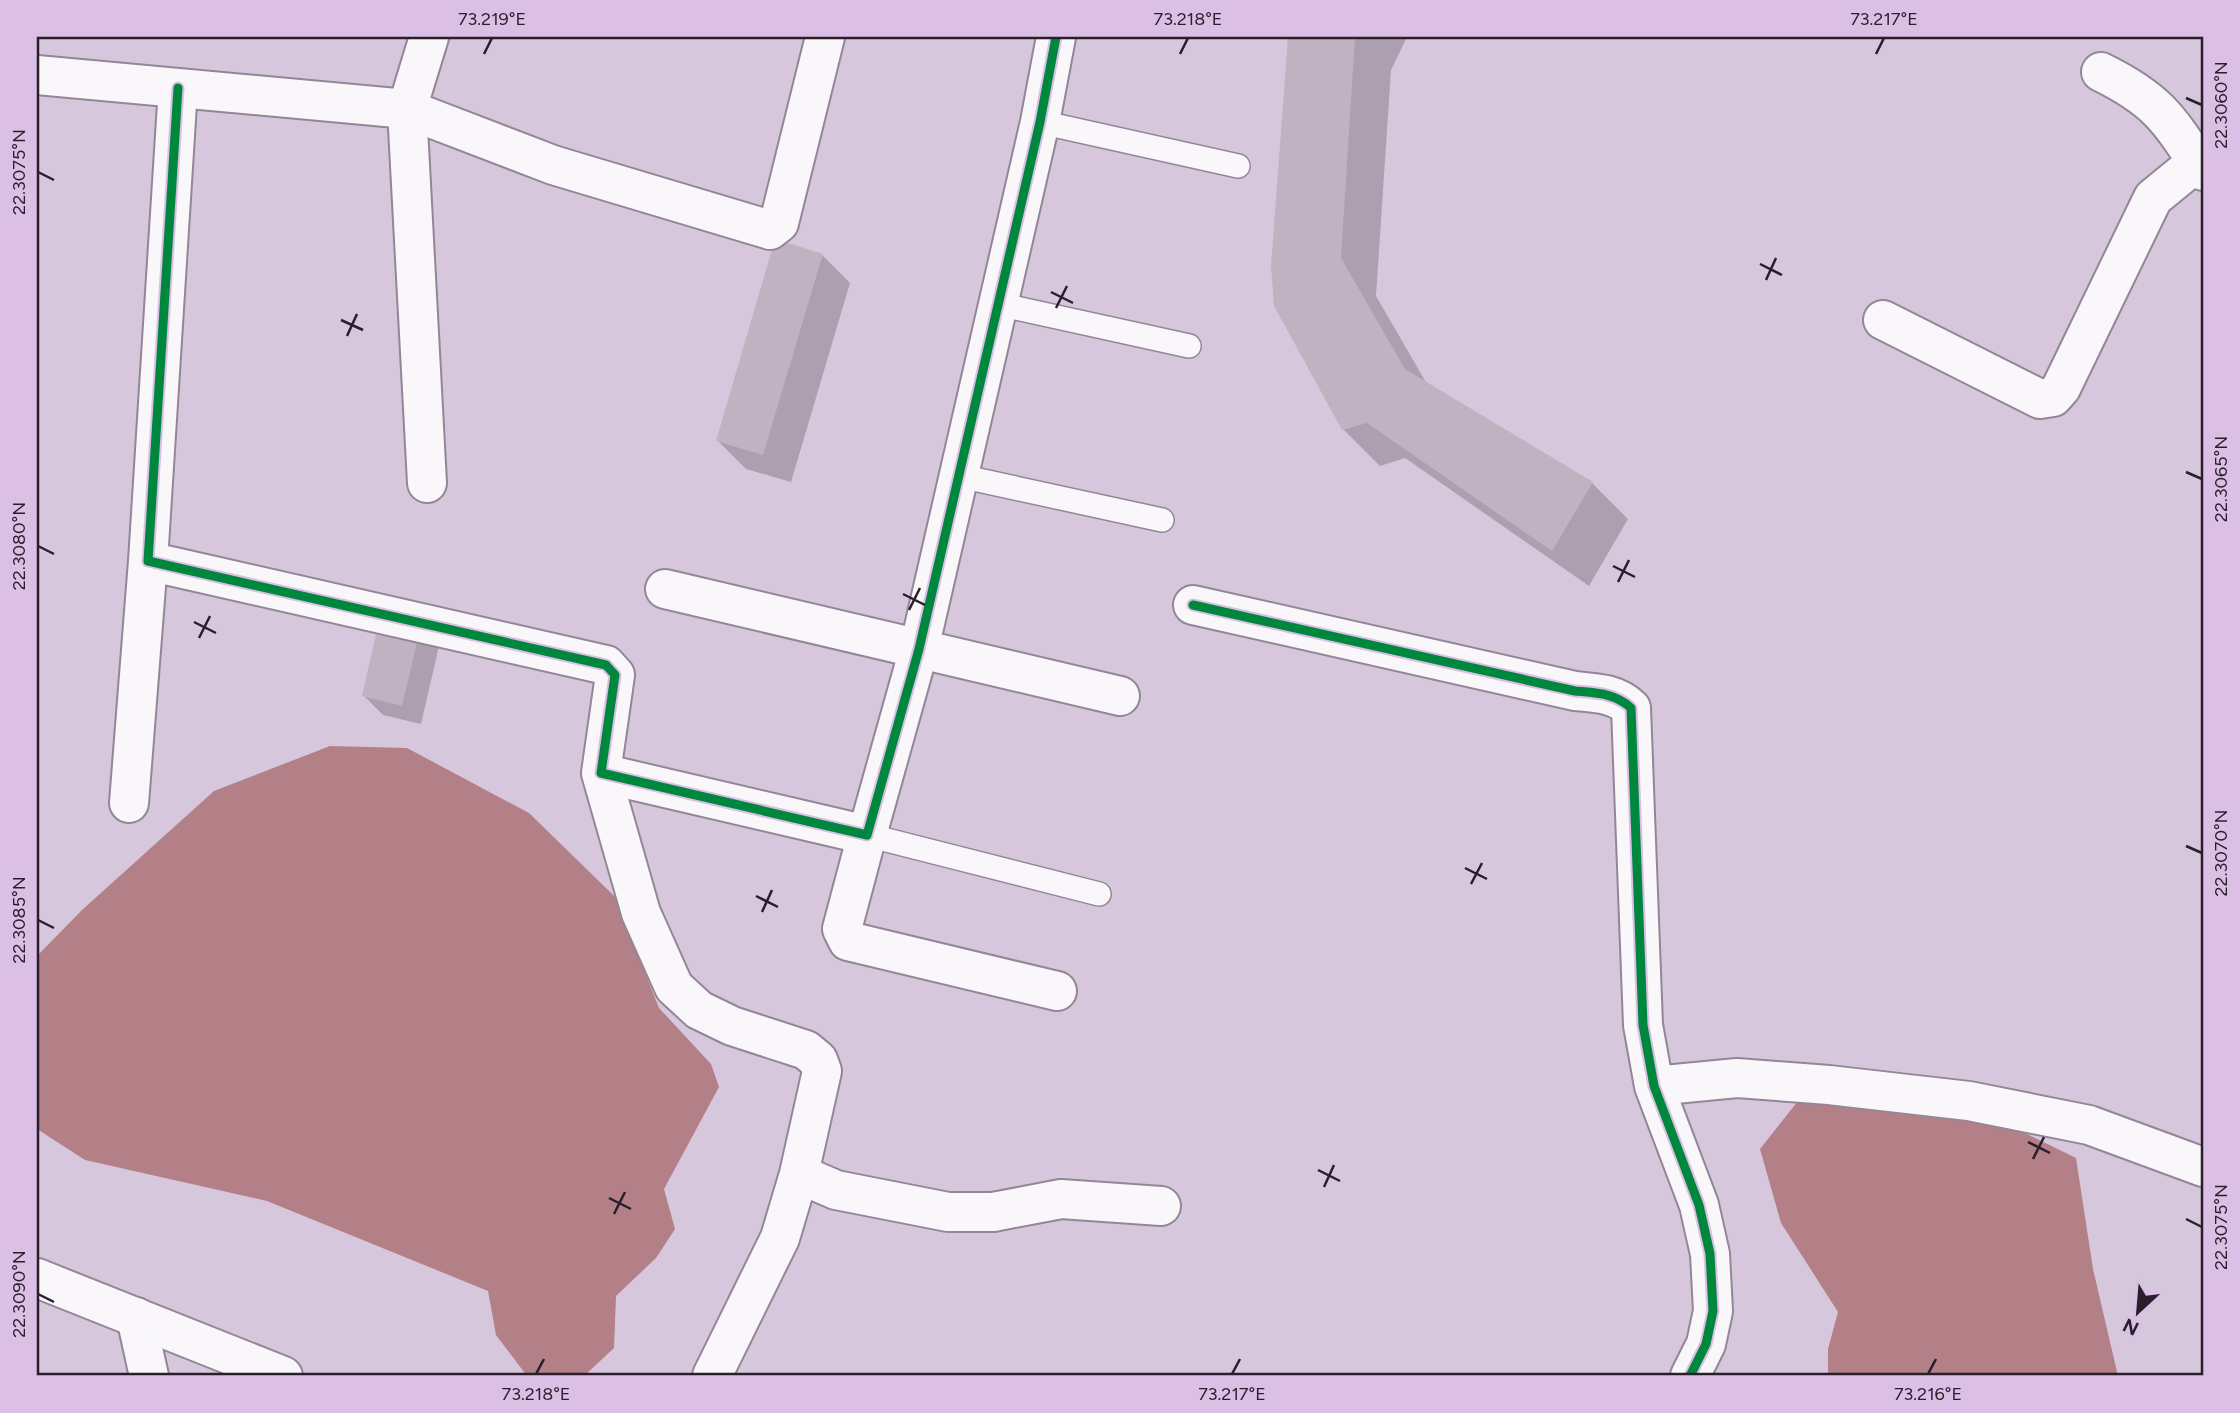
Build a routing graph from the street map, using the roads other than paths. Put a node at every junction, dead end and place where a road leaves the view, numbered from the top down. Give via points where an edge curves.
1 (429, 37) edge
2 (825, 37) edge
3 (1056, 37) edge
4 (2101, 72) dead end
5 (37, 75) edge
6 (178, 88) junction
7 (407, 109) junction
8 (1040, 122) junction
9 (1238, 166) dead end
10 (2200, 166) edge
11 (998, 304) junction
12 (1883, 320) dead end
13 (1189, 346) dead end
14 (960, 476) junction
15 (427, 483) dead end
16 (1162, 520) dead end
17 (148, 561) junction
18 (665, 589) dead end
19 (1193, 605) dead end
20 (919, 649) junction
21 (1120, 696) dead end
22 (601, 773) junction
23 (130, 803) dead end
24 (867, 835) junction
25 (1099, 894) dead end
26 (1057, 991) dead end
27 (1654, 1086) junction
28 (2203, 1167) edge
29 (799, 1174) junction
30 (1161, 1206) dead end
31 (37, 1278) edge
32 (136, 1317) junction
33 (276, 1375) edge
34 (149, 1376) edge
35 (712, 1376) edge
36 (1690, 1376) edge

1 - 7 street
2 - 7 street via 779,223 770,230 553,165
3 - 8 street
4 - 10 street via 2131,87 2168,116
5 - 6 street
6 - 7 street
6 - 17 street
7 - 15 street
8 - 9 lane
8 - 11 street
10 - 12 street via 2170,181 2153,198 2053,397 2040,399
11 - 13 lane
11 - 14 street
14 - 16 lane
14 - 20 street
17 - 22 street via 606,665 615,675
17 - 23 street
18 - 20 street
19 - 27 street via 1575,691 1607,694 1631,708 1643,1025
20 - 21 street
20 - 24 street
22 - 24 street
22 - 29 street via 641,914 674,987 699,1010 806,1050 818,1060 822,1071
24 - 25 lane
24 - 26 street via 842,929 848,941
27 - 28 street via 1737,1078 1969,1101 2090,1125
27 - 36 street via 1699,1205 1710,1254 1713,1311 1706,1344
29 - 30 street via 836,1190 948,1213 993,1212 1053,1199
29 - 35 street via 780,1238
31 - 32 street
32 - 33 street
32 - 34 street

